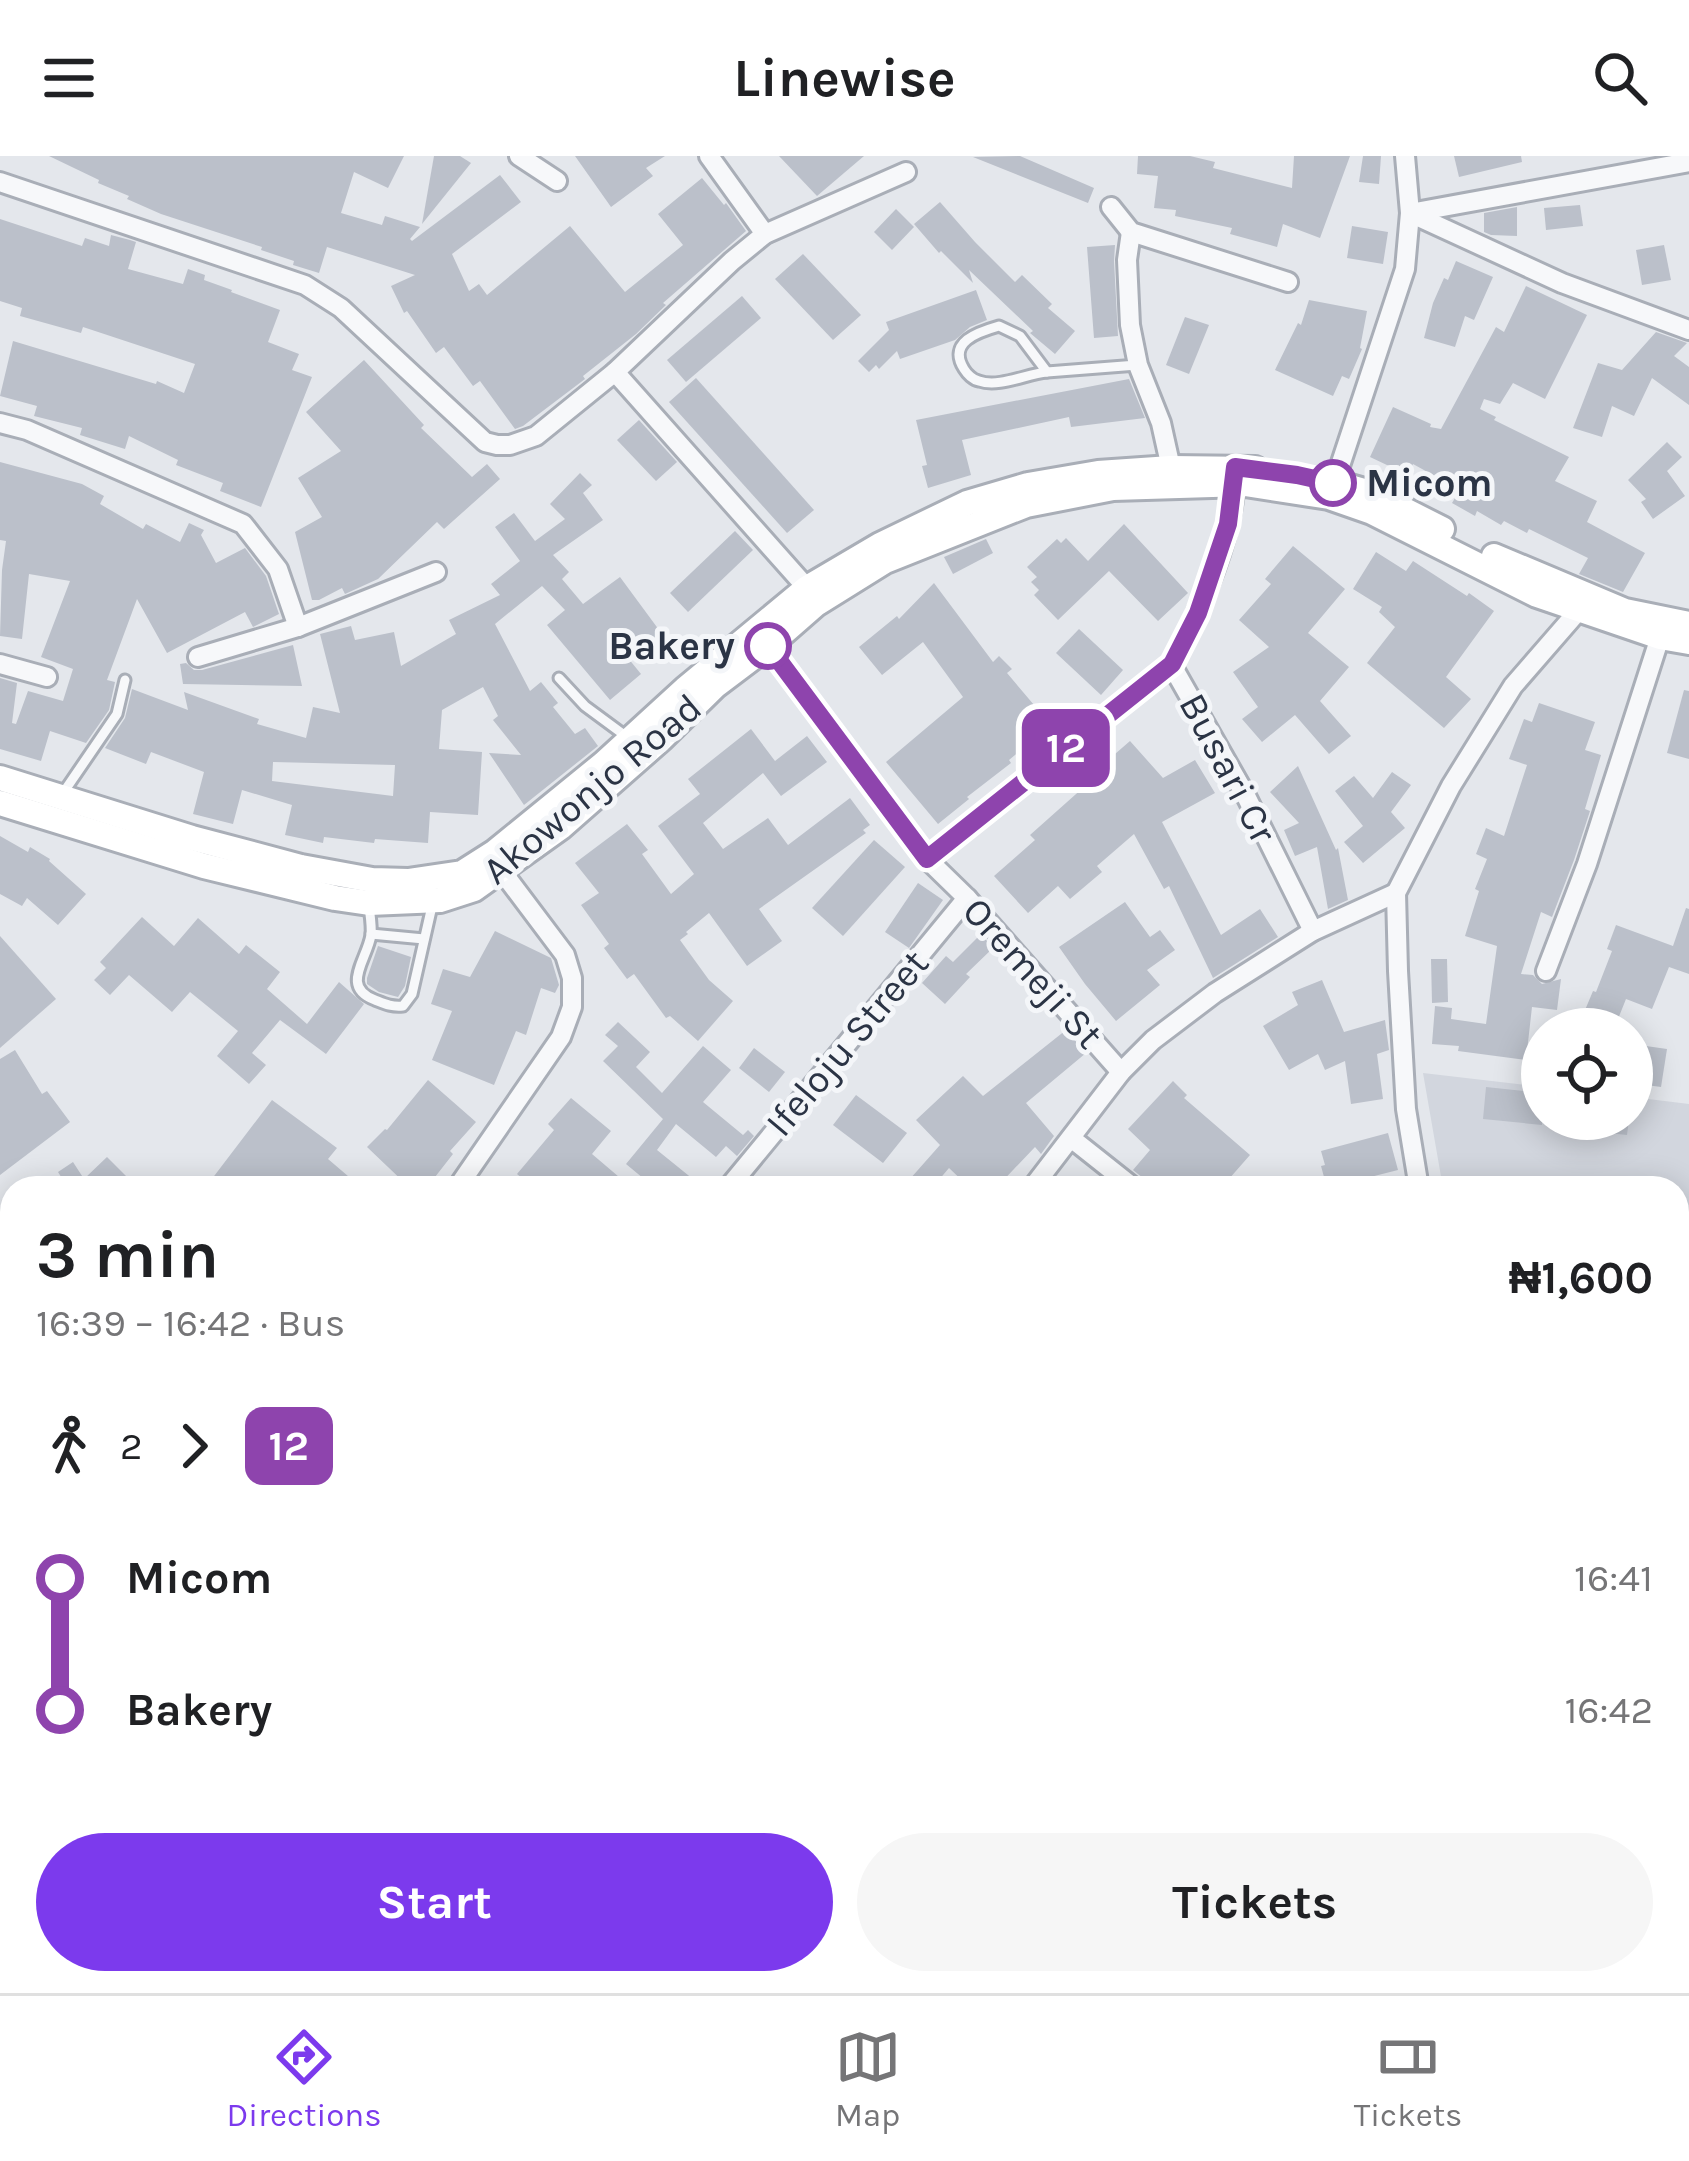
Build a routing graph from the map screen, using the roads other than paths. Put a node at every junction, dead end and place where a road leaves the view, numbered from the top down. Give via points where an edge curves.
1 (519, 156) edge
2 (709, 156) edge
3 (1406, 156) edge
4 (1689, 162) edge
5 (907, 172) dead end
6 (557, 181) dead end
7 (0, 182) edge
8 (1111, 207) dead end
9 (1410, 213) junction
10 (1131, 232) junction
11 (765, 234) junction
12 (1288, 282) dead end
13 (1689, 330) edge
14 (1138, 364) junction
15 (615, 372) junction
16 (1047, 372) junction
17 (0, 423) edge
18 (1171, 468) junction
19 (1235, 475) junction
20 (1331, 490) junction
21 (436, 572) dead end
22 (807, 588) junction
23 (1579, 610) junction
24 (1689, 624) edge
25 (298, 627) junction
26 (1660, 637) junction
27 (1689, 642) edge
28 (768, 646) junction
29 (198, 657) dead end
30 (0, 664) edge
31 (1172, 664) junction
32 (47, 677) dead end
33 (559, 678) dead end
34 (125, 680) dead end
35 (630, 740) junction
36 (0, 778) edge
37 (62, 796) junction
38 (0, 803) edge
39 (927, 859) junction
40 (501, 870) junction
41 (370, 892) junction
42 (1396, 893) junction
43 (967, 898) junction
44 (433, 901) junction
45 (1313, 931) junction
46 (371, 934) junction
47 (424, 939) junction
48 (1546, 971) dead end
49 (1121, 1072) junction
50 (1071, 1138) junction
51 (465, 1176) edge
52 (738, 1176) edge
53 (1041, 1176) edge
54 (1119, 1176) edge
55 (1417, 1176) edge

1 - 6 street
2 - 11 street
3 - 9 street
4 - 9 street
5 - 11 street
7 - 15 street via 305,286 341,308 496,446 536,436
8 - 10 street
9 - 13 street
9 - 20 street via 1405,269
10 - 12 street
10 - 14 street
11 - 15 street
14 - 16 lane
14 - 18 street
15 - 22 street
16 - 16 lane via 1007,328 979,332 959,348 964,370 980,382
17 - 25 street via 243,524 278,568
18 - 19 main road, Akowonjo Road
18 - 22 main road, Akowonjo Road via 1028,485 967,503
19 - 20 main road, Akowonjo Road via 1283,472
19 - 28 main road, Akowonjo Road via 1026,505 885,561
19 - 31 street, Busari Cr via 1228,524
20 - 23 main road, Akowonjo Road
20 - 24 main road, Akowonjo Road via 1371,493 1549,580
21 - 25 street
22 - 35 main road, Akowonjo Road
23 - 26 main road, Akowonjo Road
23 - 42 street via 1513,686
25 - 29 street
26 - 27 main road, Akowonjo Road
26 - 48 street
28 - 39 street, Oremeji St
28 - 40 main road, Akowonjo Road
30 - 32 street
31 - 39 street
31 - 45 street, Busari Cr
33 - 35 lane
34 - 37 lane via 116,714
35 - 41 main road, Akowonjo Road via 462,873
36 - 37 main road, Akowonjo Road
37 - 41 main road, Akowonjo Road
38 - 41 main road, Akowonjo Road via 335,898
39 - 43 street, Oremeji St
40 - 44 main road, Akowonjo Road via 474,889
40 - 51 street via 565,955 572,1007 561,1037
41 - 44 main road, Akowonjo Road
41 - 46 lane
42 - 45 street
42 - 55 street via 1406,1109
43 - 49 street, Oremeji St
43 - 52 street, Ifeloju Street
44 - 47 lane
45 - 49 street via 1215,993
46 - 47 lane
46 - 47 lane via 357,988 392,1007 412,994
49 - 50 street
50 - 53 street
50 - 54 street

